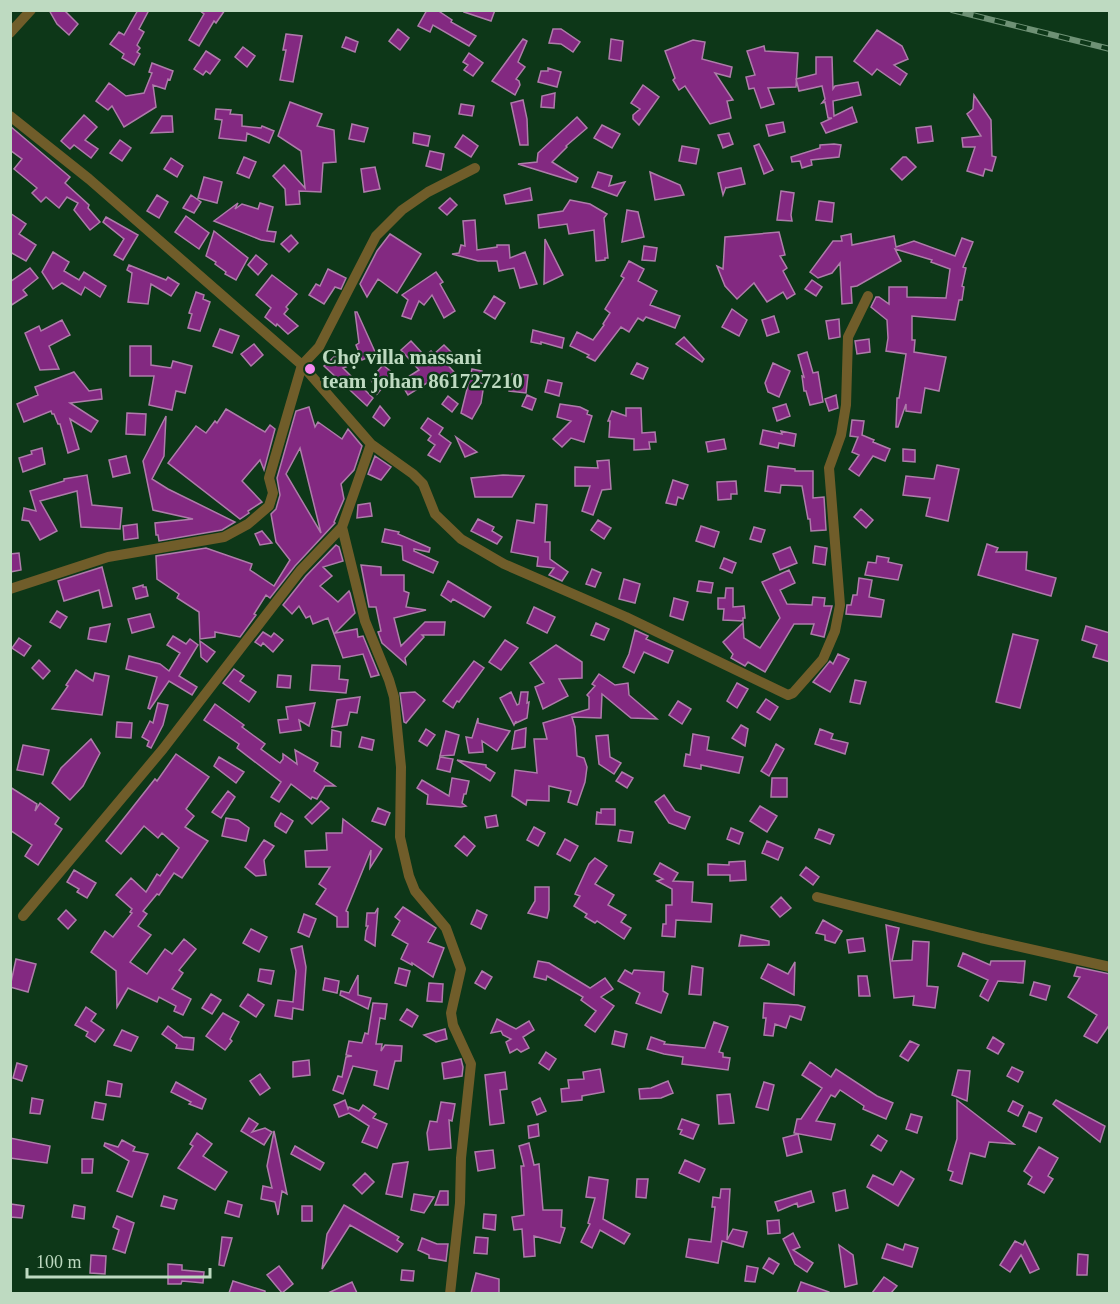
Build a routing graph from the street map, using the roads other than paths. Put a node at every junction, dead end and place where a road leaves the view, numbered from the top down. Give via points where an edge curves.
1 (31, 10) edge
2 (10, 33) edge
3 (10, 116) edge
4 (475, 168) dead end
5 (868, 296) dead end
6 (302, 365) junction
7 (370, 444) junction
8 (342, 527) junction
9 (10, 589) edge
10 (817, 897) dead end
11 (24, 916) dead end
12 (1110, 967) edge
13 (450, 1293) edge

1 - 2 street
3 - 6 street via 89,179
4 - 6 street via 420,197 376,236 319,347
5 - 7 street via 848,337 846,405 829,468 840,605 835,631 823,659 788,695 504,564 462,539 435,514 423,484
6 - 7 street
6 - 9 street via 268,478 273,493 269,506 248,524 224,537 108,557
7 - 8 street
8 - 11 street via 293,580 163,749
8 - 13 street via 364,621 394,697 401,767 400,837 409,876 420,899 446,928 461,969 451,1013 471,1064
10 - 12 street

